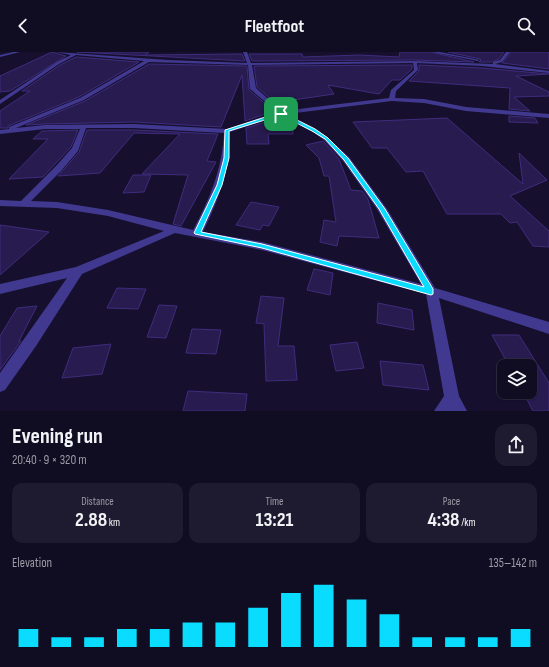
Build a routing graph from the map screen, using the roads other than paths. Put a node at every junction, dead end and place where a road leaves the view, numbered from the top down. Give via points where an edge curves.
1 (18, 52) edge
2 (58, 52) edge
3 (245, 52) edge
4 (434, 52) edge
5 (508, 52) edge
6 (76, 54) junction
7 (0, 56) edge
8 (149, 60) junction
9 (415, 63) junction
10 (249, 64) junction
11 (495, 65) junction
12 (549, 72) edge
13 (392, 99) junction
14 (0, 102) edge
15 (281, 114) junction
16 (549, 116) edge
17 (84, 126) junction
18 (227, 131) junction
19 (1, 132) edge
20 (0, 203) edge
21 (24, 203) junction
22 (174, 230) junction
23 (197, 233) junction
24 (78, 271) junction
25 (0, 289) edge
26 (431, 292) junction
27 (549, 328) edge
28 (0, 385) edge
29 (451, 407) edge

1 - 7 street
2 - 6 street
3 - 10 street
4 - 11 street
5 - 11 street
6 - 8 street
6 - 14 street via 52,66
8 - 10 street
8 - 19 street via 82,99
9 - 10 street
9 - 11 street
9 - 13 street via 416,70 393,91
10 - 15 street via 252,89
11 - 12 street
13 - 15 street
13 - 16 street
15 - 18 street
15 - 26 street via 320,134 346,159 382,209
17 - 18 street
17 - 19 street
17 - 21 street via 75,148
18 - 23 street via 227,158 220,185
20 - 21 street
21 - 22 street via 108,213
22 - 23 street
22 - 24 street
23 - 26 street via 262,246
24 - 25 street
24 - 28 street
26 - 27 street
26 - 29 street

